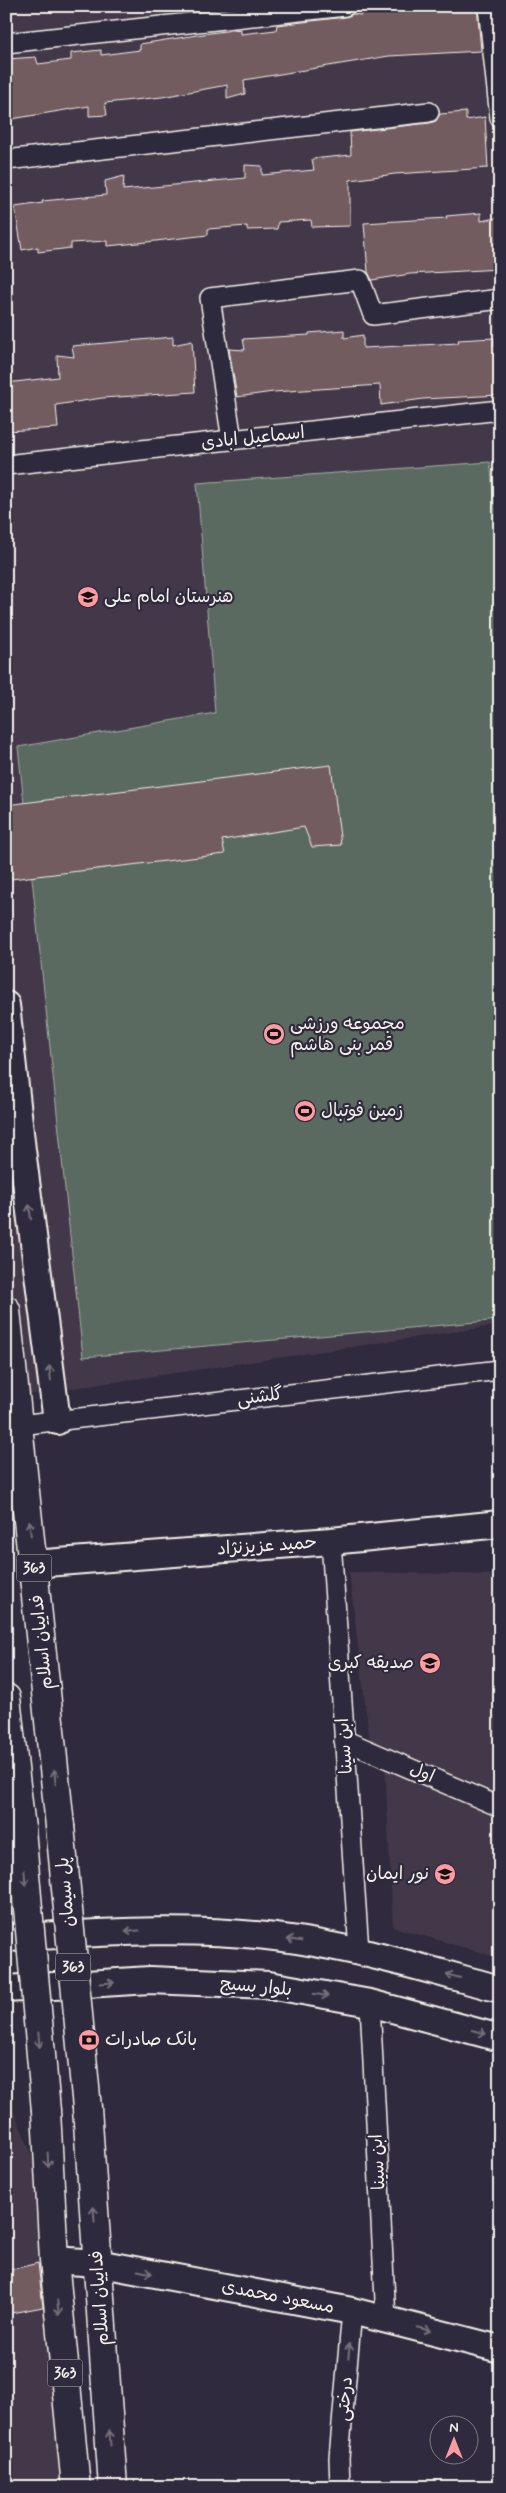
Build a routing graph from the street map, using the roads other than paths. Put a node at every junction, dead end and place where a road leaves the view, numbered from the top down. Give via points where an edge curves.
1 (345, 6) edge
2 (488, 6) edge
3 (6, 43) edge
4 (498, 87) edge
5 (429, 112) dead end
6 (500, 118) edge
7 (6, 160) edge
8 (500, 299) edge
9 (500, 410) edge
10 (232, 440) junction
11 (6, 465) edge
12 (6, 1005) edge
13 (6, 1310) edge
14 (500, 1370) edge
15 (57, 1421) junction
16 (19, 1425) junction
17 (500, 1524) edge
18 (331, 1541) junction
19 (33, 1564) junction
20 (6, 1698) edge
21 (344, 1740) junction
22 (500, 1807) edge
23 (60, 1826) joint
24 (6, 1938) edge
25 (359, 1951) junction
26 (500, 1989) edge
27 (6, 1990) edge
28 (370, 2003) junction
29 (500, 2038) edge
30 (87, 2108) joint
31 (54, 2260) junction
32 (98, 2263) junction
33 (352, 2311) junction
34 (386, 2320) junction
35 (500, 2349) edge
36 (76, 2487) edge
37 (113, 2487) edge
38 (340, 2487) edge

1 - 3 street
2 - 4 street
4 - 6 street
5 - 7 street
8 - 10 street via 373,315 360,280 210,298
9 - 10 street, اسماعیل ابادی
10 - 11 street, اسماعیل ابادی
15 -> 12 street
13 - 16 main road, فداییان اسلام / 363
14 - 15 street, گلشنی
15 - 16 street, گلشنی
19 -> 16 main road, فداییان اسلام / 363
17 - 18 street, حمید عزیزنژاد
18 - 19 street, حمید عزیزنژاد
18 - 21 street, ابن سینا
23 -> 19 main road, فداییان اسلام / 363
20 -> 31 main road, 363, bridge via 46,2111
21 - 22 street, اول
21 - 25 street, ابن سینا
23 - 30 main road, پل سیمان / 363, bridge
25 -> 24 street via 274,1937 148,1930
26 -> 25 street
27 -> 28 street, بلوار بسیج via 150,1980 269,1985
28 -> 29 street, بلوار بسیج
28 - 34 street, ابن سینا
32 -> 30 main road, فداییان اسلام / 363
31 - 32 street, مسعود محمدی
31 -> 36 main road, 363
32 -> 33 street, مسعود محمدی
37 -> 32 main road, فداییان اسلام / 363
33 - 34 street, مسعود محمدی
38 -> 33 street, درختی
34 -> 35 street, مسعود محمدی

